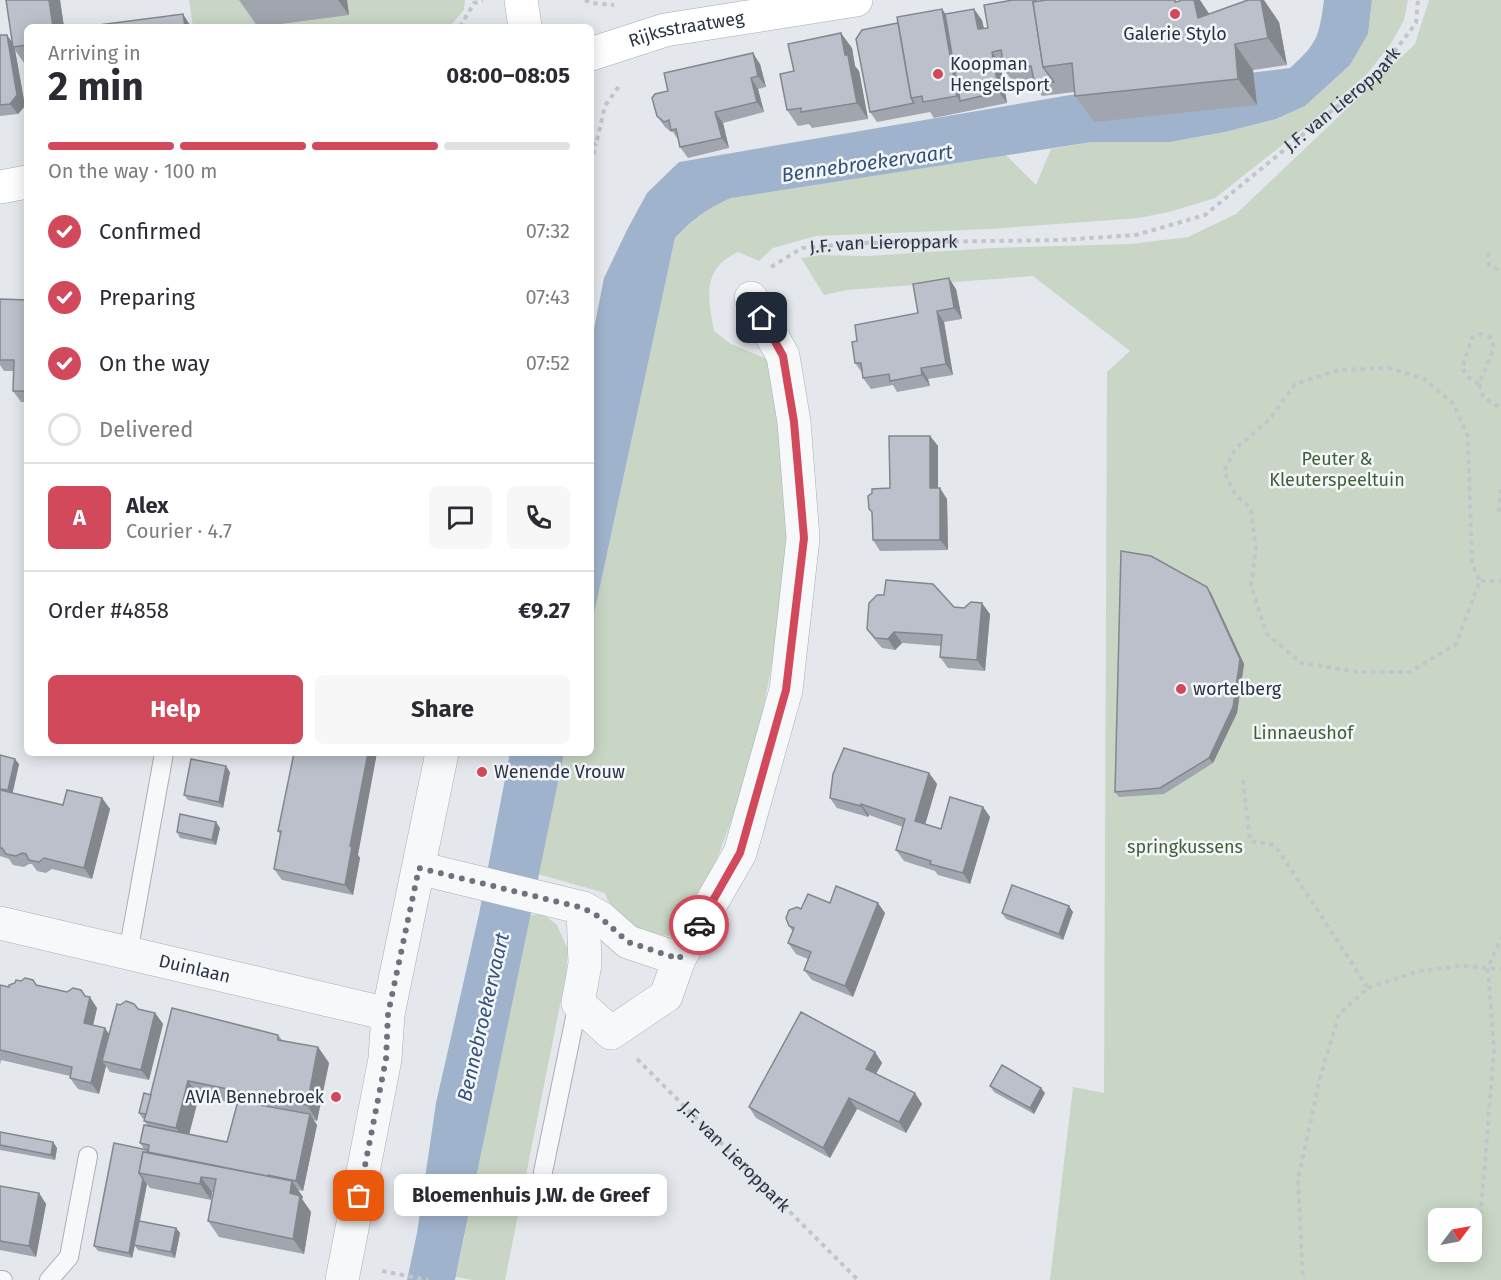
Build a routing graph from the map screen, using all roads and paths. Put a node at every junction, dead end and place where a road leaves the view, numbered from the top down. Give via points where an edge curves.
1 (490, 0) edge
2 (521, 0) edge
3 (856, 0) edge
4 (1418, 0) edge
5 (474, 2) edge
6 (462, 24) edge
7 (525, 24) edge
8 (594, 53) edge
9 (596, 144) dead end
10 (594, 152) edge
11 (24, 183) edge
12 (0, 187) edge
13 (1488, 253) dead end
14 (1501, 271) edge
15 (751, 298) joint
16 (1479, 384) junction
17 (1501, 408) edge
18 (1501, 489) edge
19 (1501, 515) edge
20 (1480, 581) junction
21 (1501, 581) edge
22 (163, 756) edge
23 (441, 756) edge
24 (1243, 780) dead end
25 (419, 868) junction
26 (583, 908) junction
27 (0, 923) edge
28 (1501, 938) edge
29 (128, 953) junction
30 (679, 959) junction
31 (1488, 968) junction
32 (1501, 969) edge
33 (1368, 988) junction
34 (578, 1003) junction
35 (388, 1014) junction
36 (611, 1033) junction
37 (88, 1156) dead end
38 (543, 1172) dead end
39 (1481, 1208) edge
40 (392, 1273) dead end
41 (49, 1280) edge
42 (342, 1280) edge
43 (428, 1280) edge
44 (858, 1280) edge
45 (1303, 1280) edge

1 - 5 path
2 - 7 main road
3 - 8 main road, Rijksstraatweg via 665,30
4 - 15 path, J.F. van Lieroppark via 1416,23 1379,72 1205,215 1136,235 802,248 771,266
5 - 6 path
9 - 10 path
11 - 12 main road
13 - 14 path via 1489,265
15 - 30 street via 783,356 794,422 804,538 786,690 740,853
16 - 16 path via 1494,348 1491,338 1482,334 1472,338 1462,368
16 - 17 path via 1483,398
18 - 19 path
20 - 20 path via 1456,644 1410,672 1360,672 1301,663 1266,633 1251,585 1256,549 1251,509 1235,494 1224,471 1235,449 1269,420 1295,384 1349,369 1388,368 1424,379 1453,403 1468,437 1472,564
20 - 21 path
22 - 29 lane
23 - 25 street
24 - 33 path via 1250,841 1275,845
25 - 26 street
25 - 35 street
26 - 30 street via 628,942
26 - 34 street via 585,964
27 - 29 street, Duinlaan
28 - 31 path
29 - 35 street, Duinlaan
30 - 36 street via 666,996
31 - 32 path
31 - 33 path via 1460,966 1419,971
31 - 39 path via 1494,1049
33 - 45 path via 1339,1014 1320,1078 1298,1179
34 - 36 street
34 - 38 lane
35 - 42 street via 386,1059
36 - 44 path, J.F. van Lieroppark
37 - 41 lane via 69,1257
40 - 43 path

